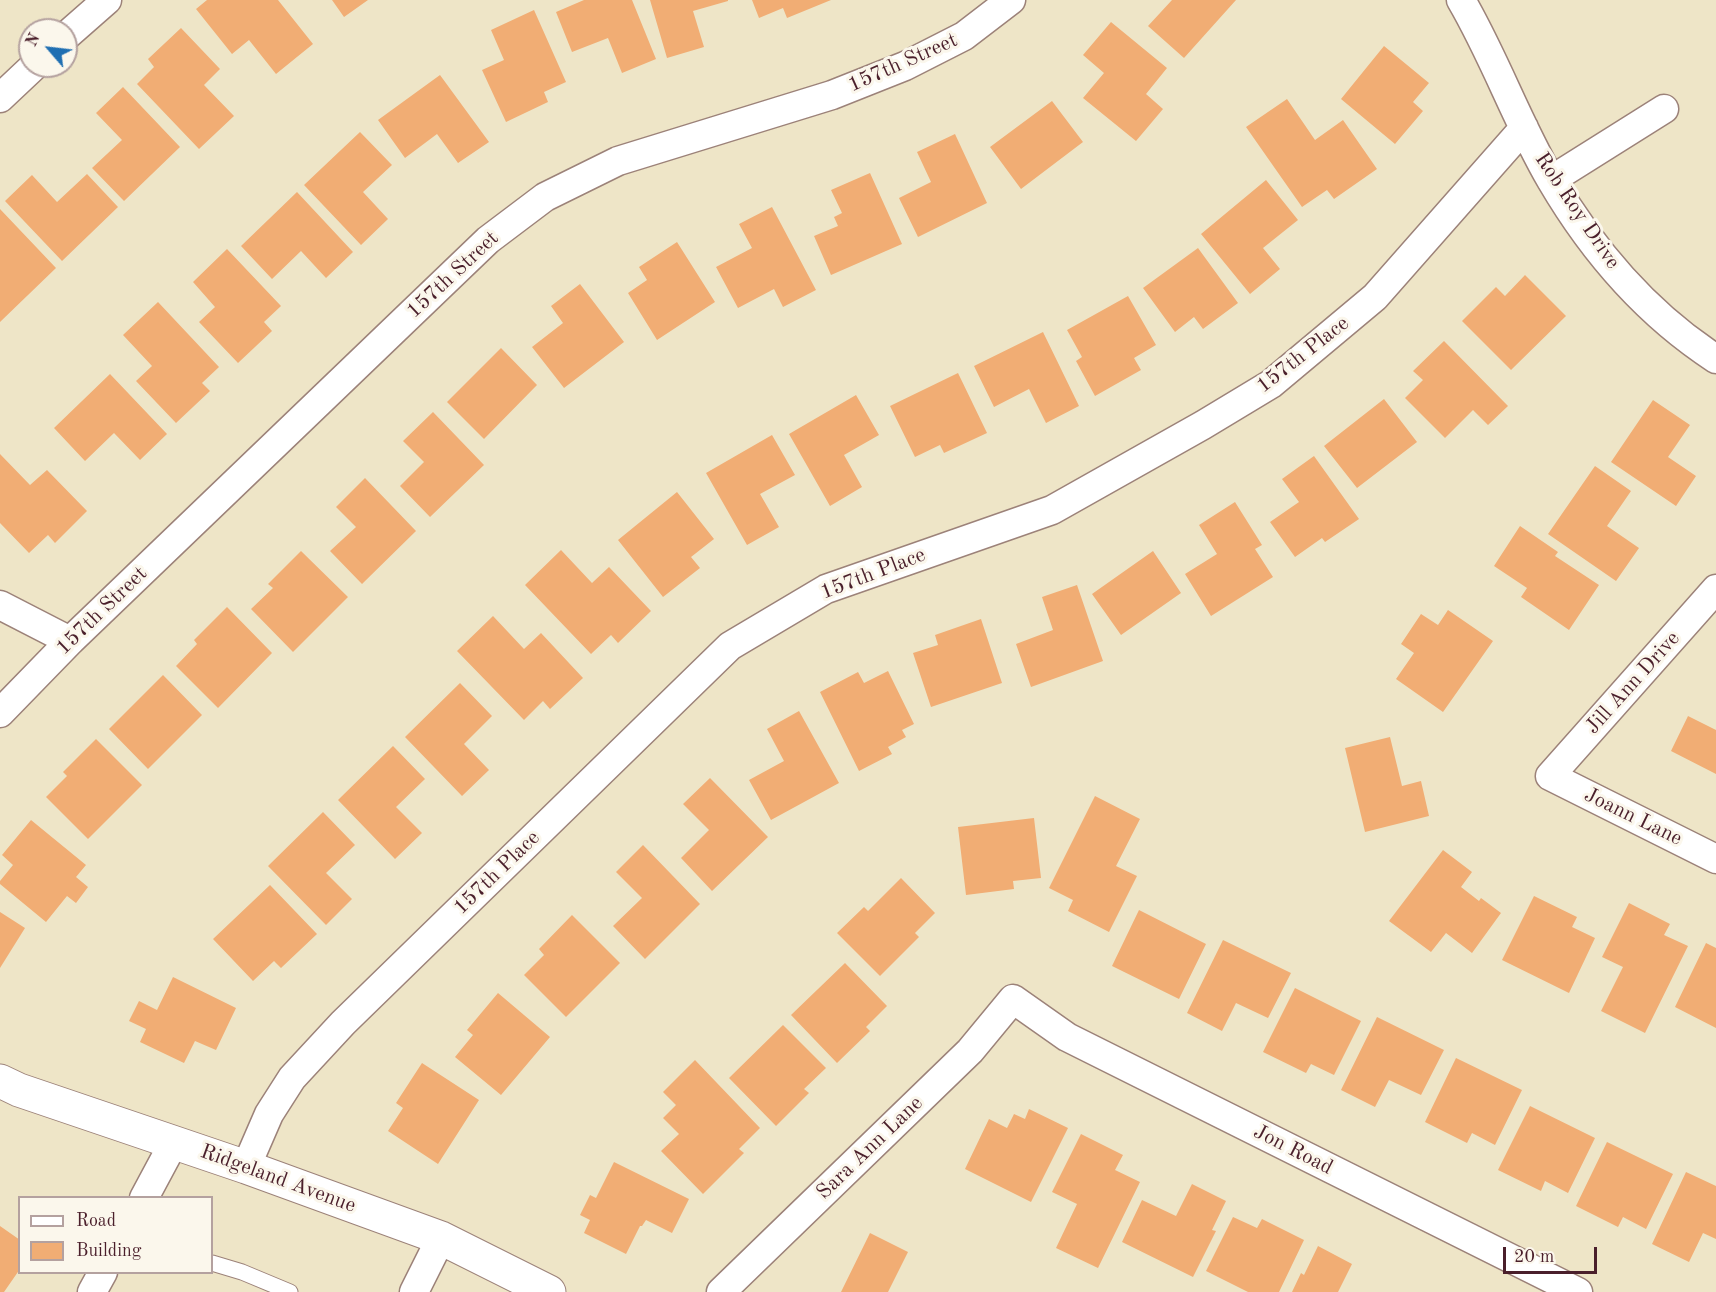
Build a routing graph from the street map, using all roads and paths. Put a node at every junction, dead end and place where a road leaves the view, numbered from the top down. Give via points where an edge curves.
1 (107, 0) edge
2 (1011, 0) edge
3 (1461, 0) edge
4 (78, 25) edge
5 (21, 78) edge
6 (0, 98) edge
7 (1664, 109) dead end
8 (1524, 128) junction
9 (1551, 180) junction
10 (1716, 359) edge
11 (1716, 589) edge
12 (0, 605) edge
13 (70, 641) junction
14 (0, 713) edge
15 (1550, 776) joint
16 (1716, 859) edge
17 (1013, 999) joint
18 (0, 1081) edge
19 (174, 1142) junction
20 (246, 1167) junction
21 (145, 1196) edge
22 (441, 1238) junction
23 (213, 1263) edge
24 (102, 1274) edge
25 (92, 1292) edge
26 (290, 1292) edge
27 (414, 1292) edge
28 (549, 1292) edge
29 (721, 1292) edge
30 (1578, 1292) edge

1 - 4 street
2 - 13 street, 157th Street via 964,36 905,66 832,95 618,161 546,196 488,240
3 - 8 street, Rob Roy Drive
5 - 6 street
7 - 9 street
8 - 9 street, Rob Roy Drive
8 - 20 street, 157th Place via 1375,297 1271,384 1052,510 826,589 730,646 343,1023 292,1078 269,1114
9 - 10 street, Rob Roy Drive via 1604,258 1656,313
11 - 15 street, Jill Ann Drive
12 - 13 street
13 - 14 street, 157th Street
15 - 16 street, Joann Lane
17 - 29 street, Sara Ann Lane via 970,1051
17 - 30 street, Jon Road via 1067,1037
18 - 19 street, Ridgeland Avenue
19 - 20 street, Ridgeland Avenue
19 - 21 street
20 - 22 street, Ridgeland Avenue
22 - 27 street
22 - 28 street, Ridgeland Avenue
23 - 26 lane
24 - 25 street

